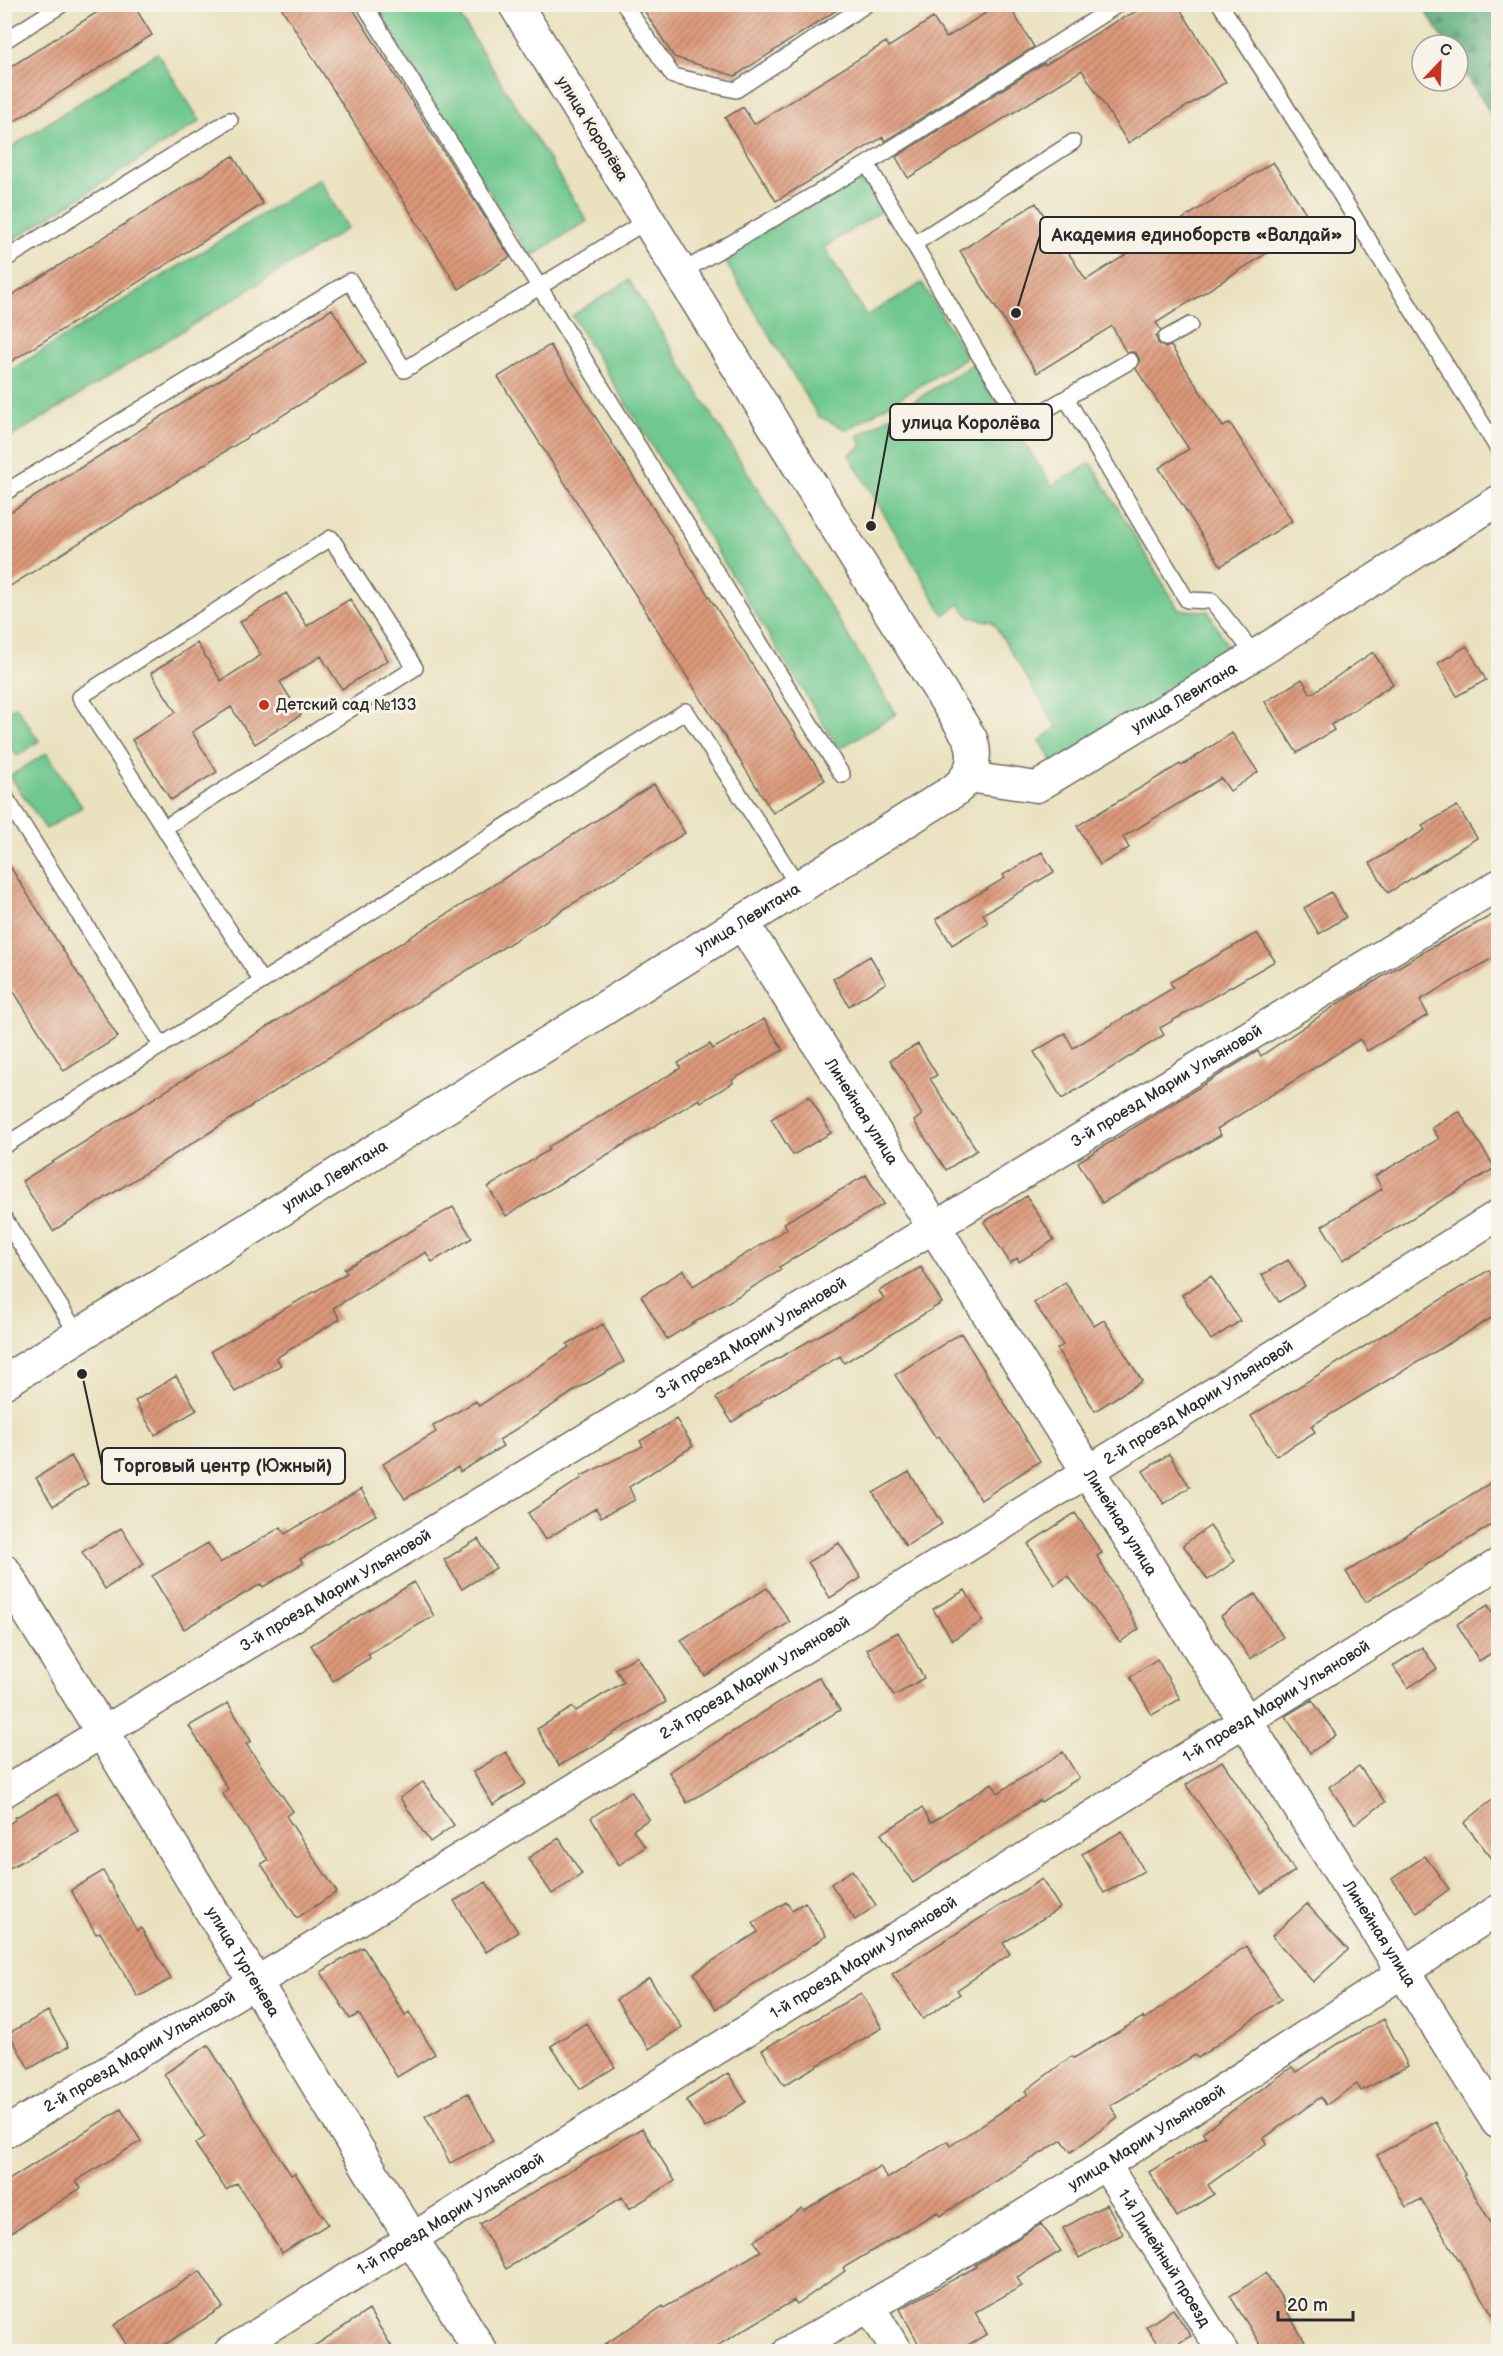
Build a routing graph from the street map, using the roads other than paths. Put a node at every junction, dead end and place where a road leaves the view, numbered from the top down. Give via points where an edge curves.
1 (63, 4) edge
2 (364, 4) edge
3 (515, 4) edge
4 (624, 4) edge
5 (867, 4) edge
6 (1119, 4) edge
7 (1220, 4) edge
8 (4, 41) edge
9 (230, 120) dead end
10 (1074, 142) dead end
11 (867, 164) junction
12 (648, 220) junction
13 (914, 244) junction
14 (4, 261) edge
15 (680, 273) junction
16 (539, 287) junction
17 (1190, 325) dead end
18 (1166, 338) dead end
19 (1131, 361) dead end
20 (1066, 398) junction
21 (1498, 449) edge
22 (4, 493) edge
23 (1498, 501) edge
24 (1255, 655) junction
25 (842, 775) dead end
26 (968, 777) junction
27 (4, 795) edge
28 (164, 828) junction
29 (1498, 885) edge
30 (799, 887) junction
31 (742, 922) junction
32 (262, 981) junction
33 (162, 1046) junction
34 (4, 1146) edge
35 (1498, 1215) edge
36 (4, 1218) edge
37 (935, 1227) junction
38 (79, 1336) junction
39 (4, 1382) edge
40 (1089, 1472) junction
41 (1498, 1564) edge
42 (4, 1571) edge
43 (1246, 1720) junction
44 (103, 1732) junction
45 (4, 1792) edge
46 (1498, 1910) edge
47 (1404, 1971) junction
48 (256, 1983) junction
49 (1498, 2121) edge
50 (4, 2133) edge
51 (1105, 2164) junction
52 (412, 2238) junction
53 (870, 2307) junction
54 (229, 2352) edge
55 (481, 2352) edge
56 (788, 2352) edge
57 (897, 2352) edge
58 (1223, 2352) edge

1 - 8 lane
2 - 16 lane
3 - 12 main road, улица Королёва
4 - 5 lane via 673,76 736,90
6 - 11 lane
7 - 21 lane
9 - 14 lane
10 - 13 lane
11 - 13 lane
11 - 15 lane
12 - 15 main road, улица Королёва
12 - 16 lane
13 - 20 lane via 1023,423
15 - 26 main road, улица Королёва via 970,738 974,760
16 - 22 lane via 405,370 350,281
16 - 25 lane
17 - 18 lane
19 - 20 lane
20 - 24 lane via 1187,600 1212,601
23 - 24 street, улица Левитана
24 - 26 street, улица Левитана via 1037,787
26 - 30 main road, улица Левитана via 955,790
27 - 33 lane
28 - 28 lane via 80,697 331,538 415,668
28 - 32 lane
29 - 37 street, 3-й проезд Марии Ульяновой
30 - 31 main road, улица Левитана
30 - 32 lane via 686,711
31 - 37 main road, Линейная улица
31 - 38 main road, улица Левитана
32 - 33 lane
33 - 34 lane
35 - 40 street, 2-й проезд Марии Ульяновой
36 - 38 lane
37 - 40 main road, Линейная улица
37 - 44 street, 3-й проезд Марии Ульяновой
38 - 39 main road, улица Левитана
40 - 43 main road, Линейная улица
40 - 48 street, 2-й проезд Марии Ульяновой
41 - 43 street, 1-й проезд Марии Ульяновой
42 - 44 main road, улица Тургенева
43 - 47 main road, Линейная улица
43 - 52 street, 1-й проезд Марии Ульяновой
44 - 45 street, 3-й проезд Марии Ульяновой
44 - 48 main road, улица Тургенева
46 - 47 street, улица Марии Ульяновой
47 - 49 main road, Линейная улица
47 - 51 street, улица Марии Ульяновой
48 - 50 street, 2-й проезд Марии Ульяновой
48 - 52 main road, улица Тургенева
51 - 53 street, улица Марии Ульяновой
51 - 58 street, 1-й Линейный проезд
52 - 54 street, 1-й проезд Марии Ульяновой
52 - 55 main road, улица Тургенева
53 - 56 street, улица Марии Ульяновой
53 - 57 street

